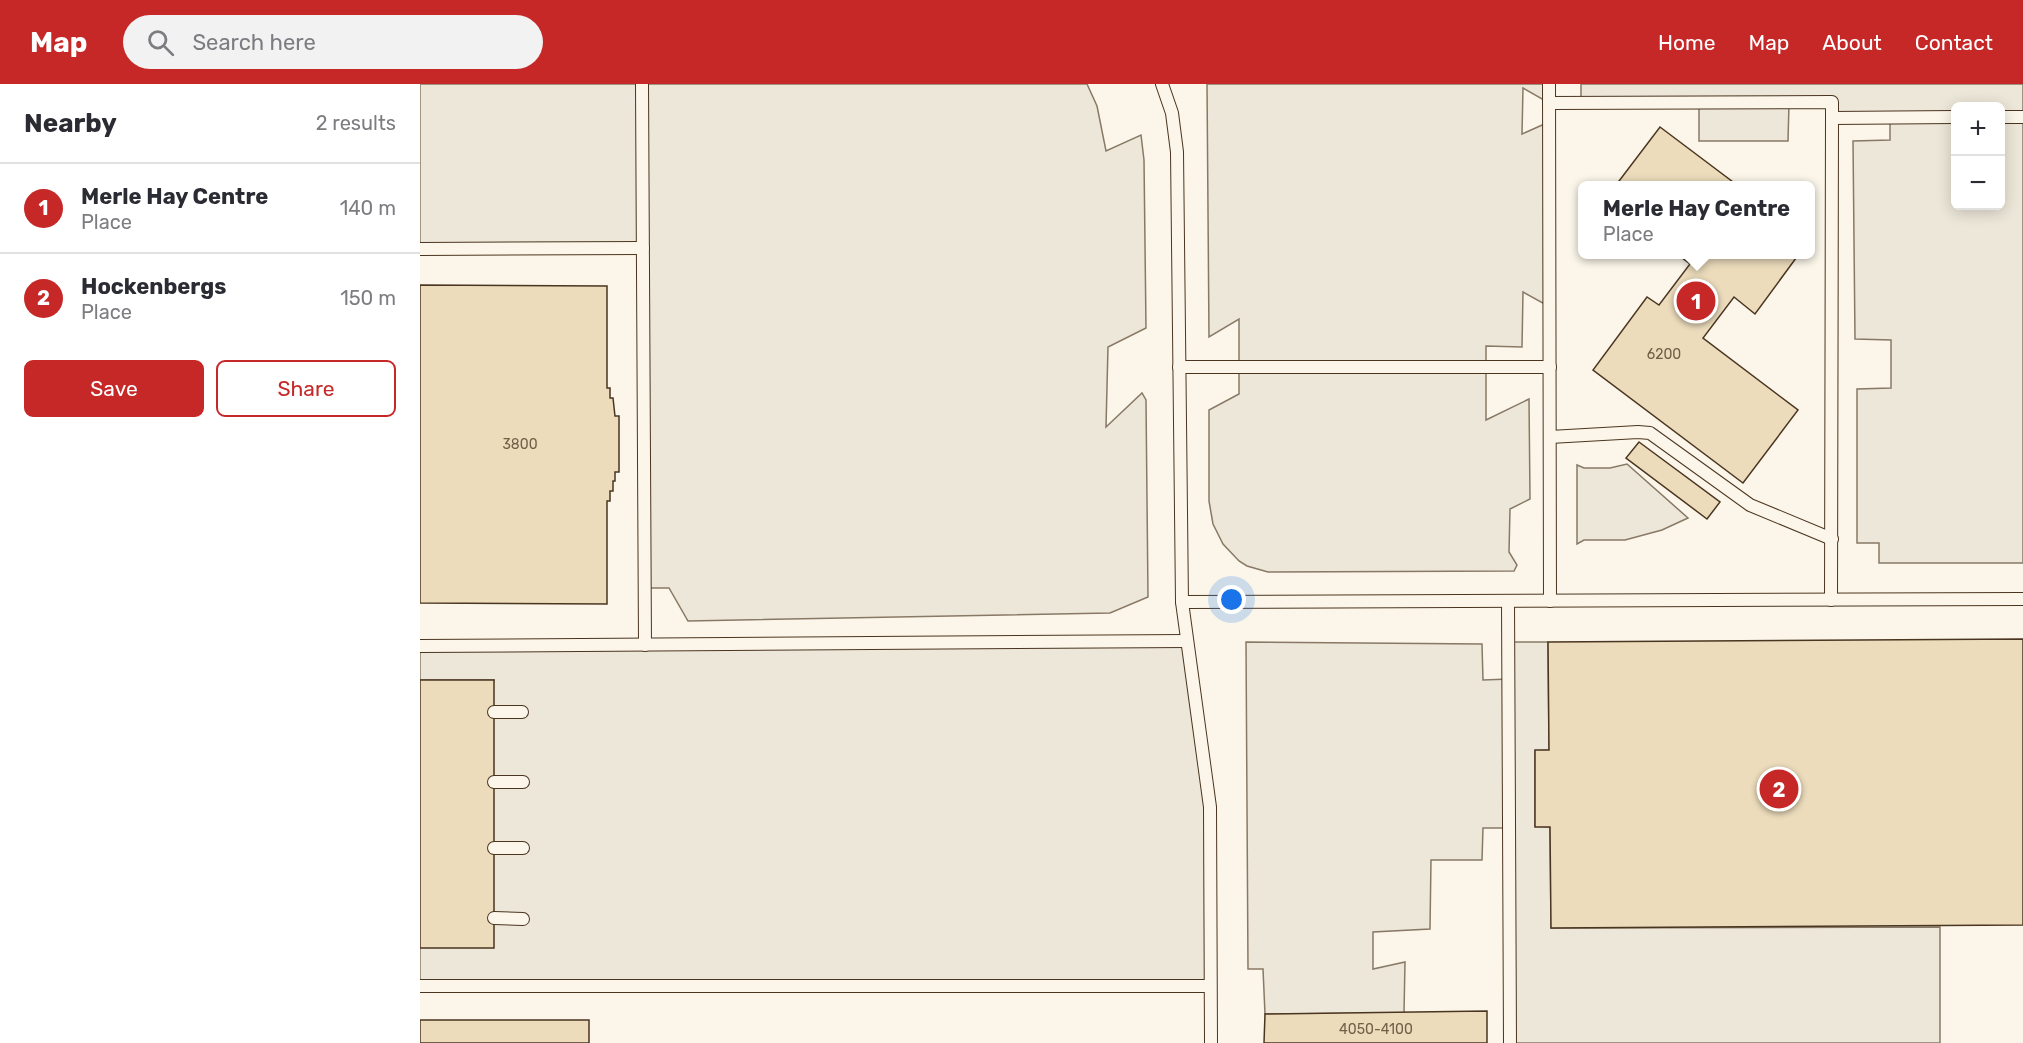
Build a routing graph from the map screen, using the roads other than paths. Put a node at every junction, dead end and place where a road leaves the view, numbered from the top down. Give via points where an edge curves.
1 (642, 84) edge
2 (1162, 84) edge
3 (1549, 84) edge
4 (1549, 103) junction
5 (1951, 117) edge
6 (2005, 117) edge
7 (2023, 117) edge
8 (1832, 118) junction
9 (643, 248) junction
10 (420, 249) edge
11 (1179, 367) junction
12 (1550, 367) junction
13 (1550, 436) junction
14 (1832, 539) junction
15 (2023, 599) edge
16 (1831, 600) junction
17 (1508, 601) junction
18 (1550, 601) junction
19 (1182, 602) junction
20 (1187, 641) junction
21 (645, 645) junction
22 (420, 646) edge
23 (494, 712) dead end
24 (522, 712) dead end
25 (494, 782) dead end
26 (523, 782) dead end
27 (494, 848) dead end
28 (523, 848) dead end
29 (494, 918) dead end
30 (523, 919) dead end
31 (420, 986) edge
32 (1210, 986) junction
33 (1211, 1043) edge
34 (1510, 1043) edge

1 - 9 lane
2 - 11 lane via 1172,113 1177,152
3 - 4 lane
4 - 8 lane via 1832,102
4 - 12 lane
5 - 8 lane
6 - 7 lane
8 - 14 lane
9 - 10 lane
9 - 21 lane
11 - 12 lane
11 - 19 lane
12 - 13 lane
13 - 14 lane via 1650,433 1750,505
13 - 18 lane
14 - 16 lane
15 - 16 lane
16 - 18 lane
17 - 18 lane
17 - 19 lane
17 - 34 lane
19 - 20 lane
20 - 21 lane
20 - 32 lane via 1210,807
21 - 22 lane
23 - 24 lane
25 - 26 lane
27 - 28 lane
29 - 30 lane
31 - 32 lane
32 - 33 lane

